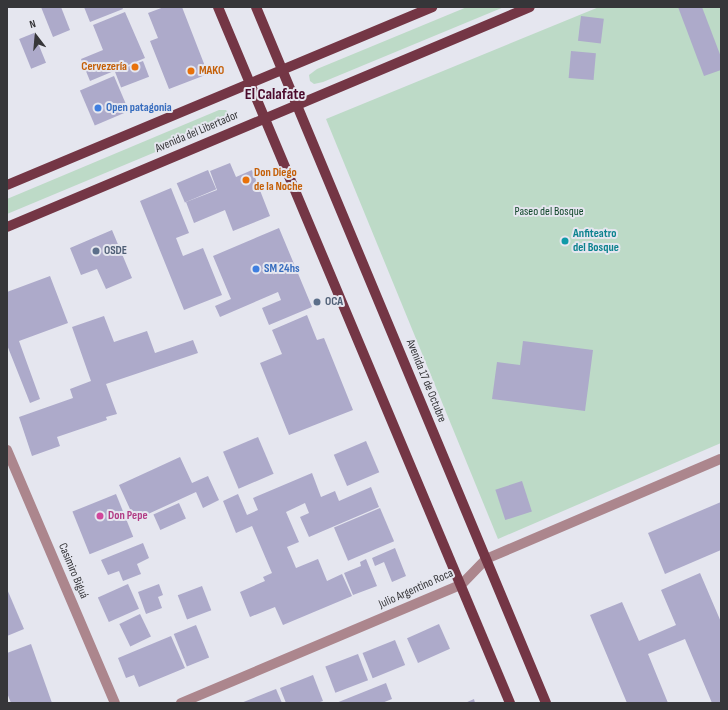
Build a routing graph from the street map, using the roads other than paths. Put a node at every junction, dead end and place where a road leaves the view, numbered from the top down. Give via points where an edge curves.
1 (218, 7) edge
2 (256, 7) edge
3 (432, 7) edge
4 (530, 7) edge
5 (283, 70) junction
6 (250, 83) junction
7 (298, 104) junction
8 (265, 118) junction
9 (7, 185) edge
10 (7, 227) edge
11 (7, 450) edge
12 (721, 459) edge
13 (486, 559) junction
14 (461, 585) junction
15 (114, 703) edge
16 (180, 703) edge
17 (510, 703) edge
18 (546, 703) edge

1 - 6 main road
2 - 5 main road, Avenida 17 de Octubre
3 - 5 main road, Avenida del Libertador
4 - 7 main road, Avenida del Libertador
5 - 6 main road, Avenida del Libertador
5 - 7 main road, Avenida 17 de Octubre
6 - 8 main road
6 - 9 main road, Avenida del Libertador
7 - 8 main road, Avenida del Libertador
7 - 13 main road, Avenida 17 de Octubre
8 - 10 main road, Avenida del Libertador
8 - 14 main road
11 - 15 street, Casimiro Biguá
12 - 13 street, Julio Argentino Roca
13 - 14 street, Julio Argentino Roca
13 - 18 main road, Avenida 17 de Octubre
14 - 16 street, Julio Argentino Roca
14 - 17 main road

